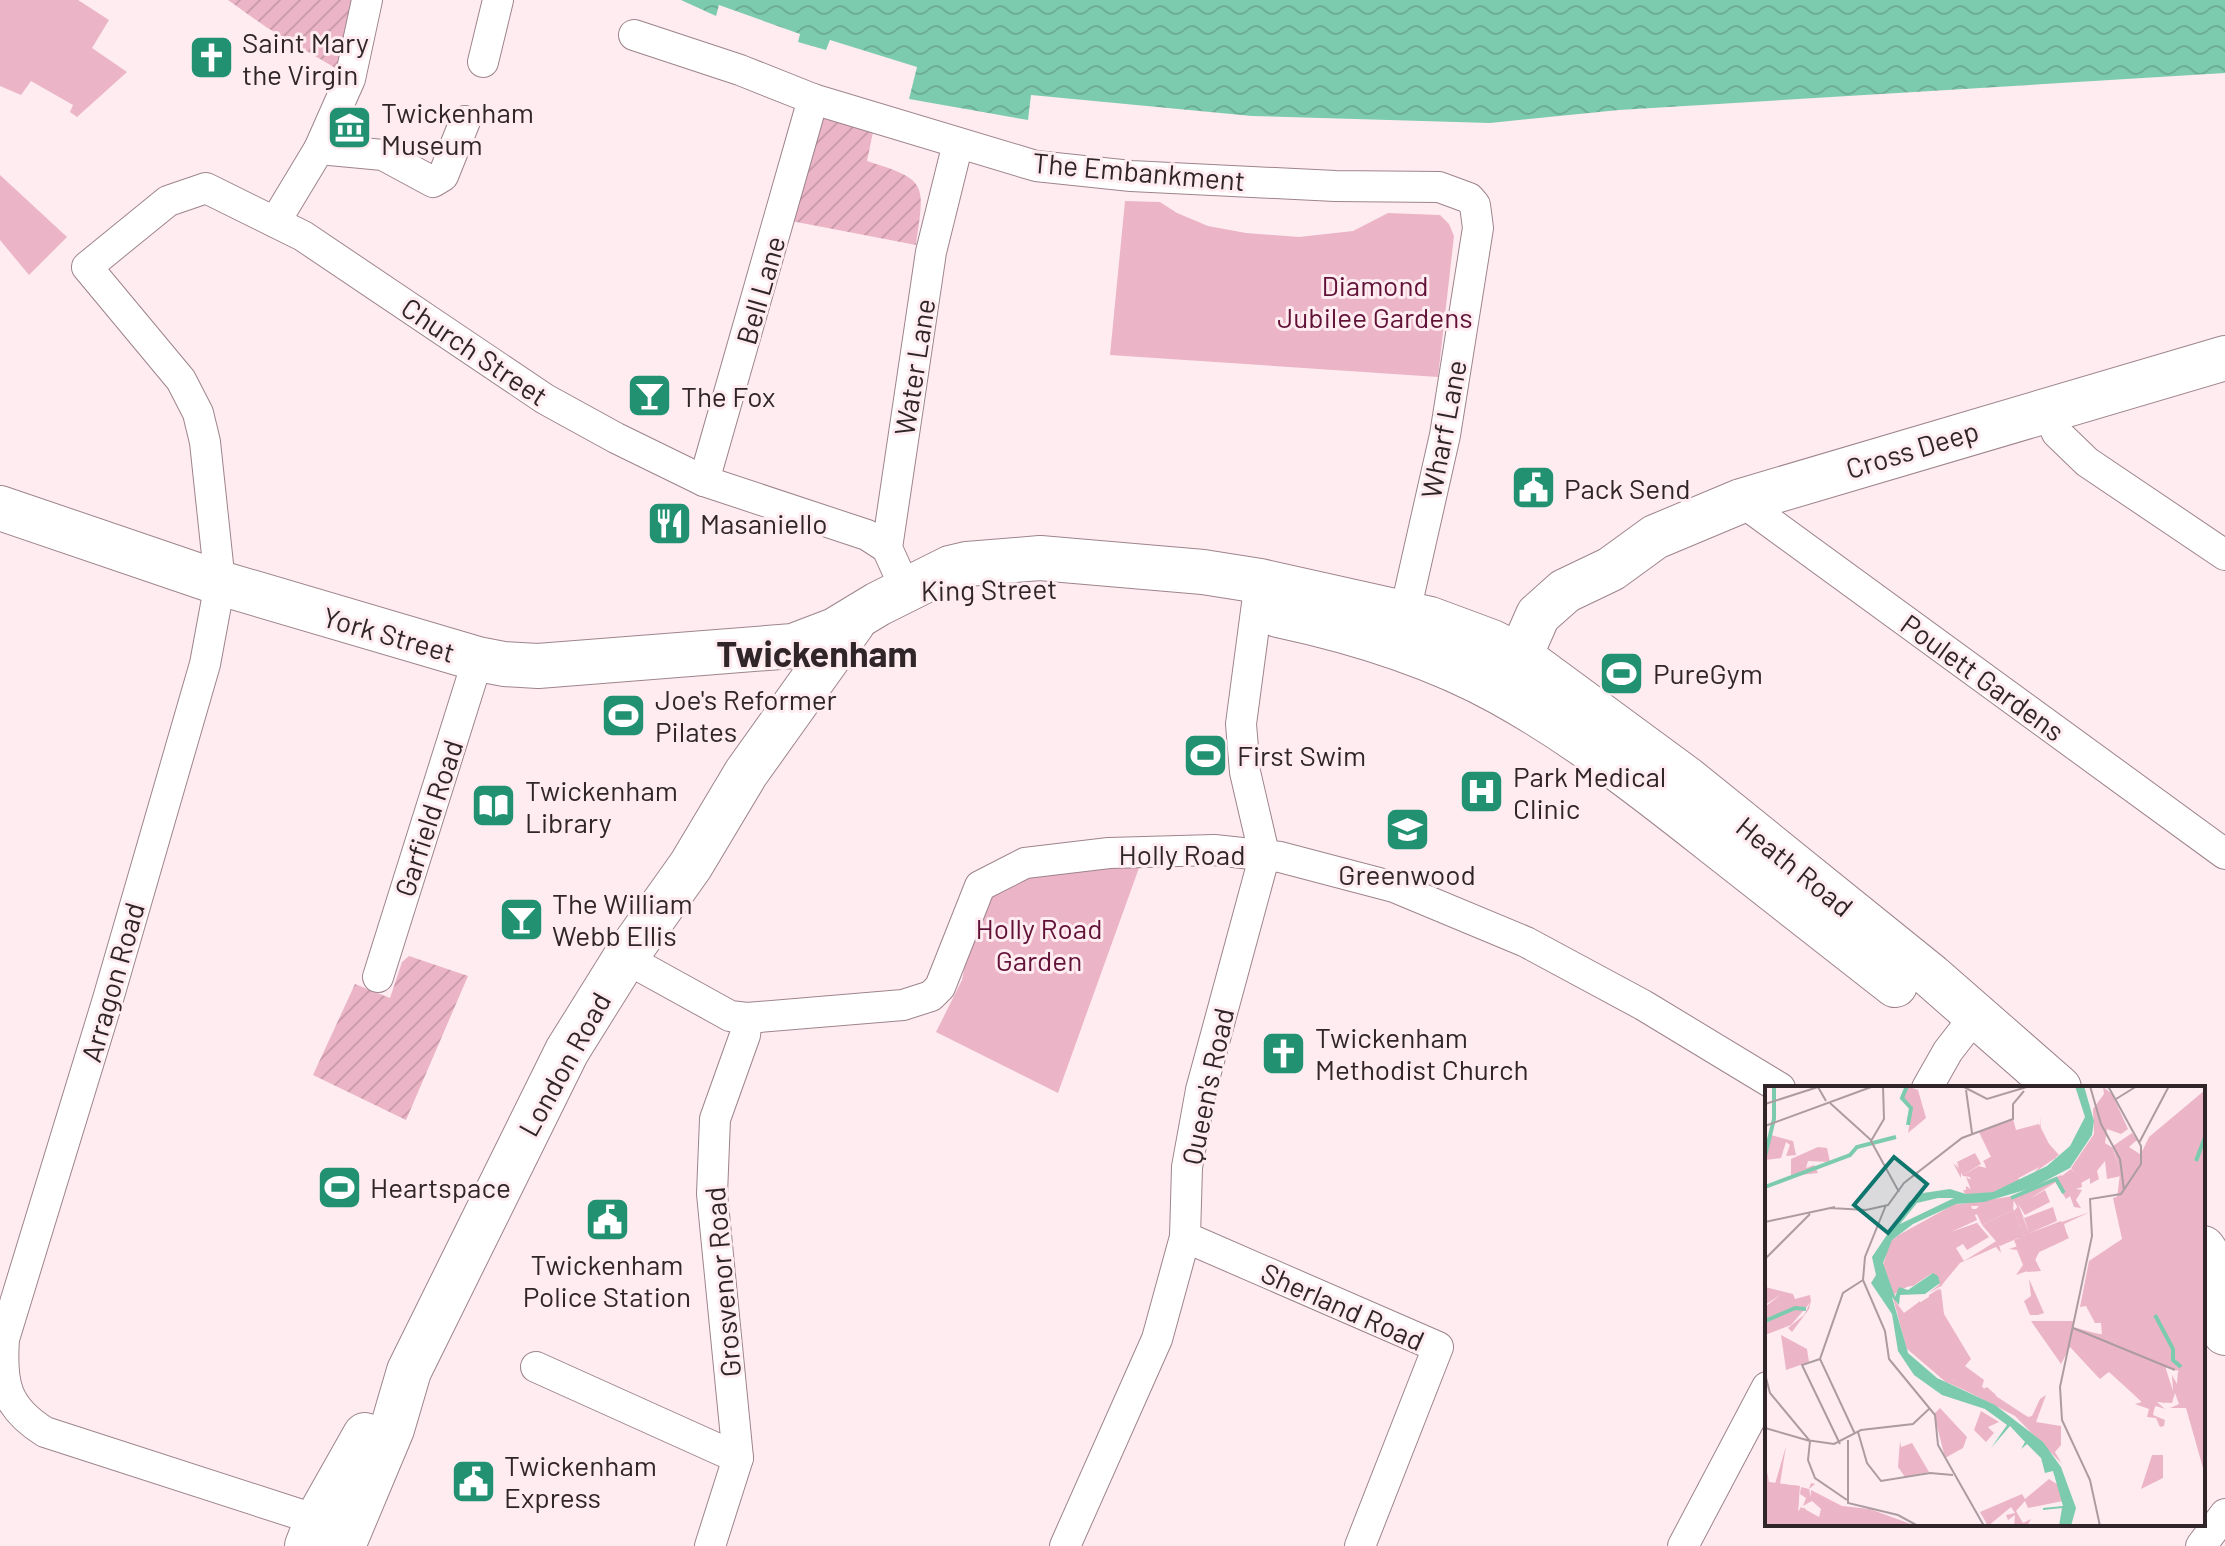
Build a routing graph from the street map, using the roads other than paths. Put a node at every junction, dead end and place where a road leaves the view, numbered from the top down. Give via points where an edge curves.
1 (367, 0) edge
2 (498, 0) edge
3 (634, 35) dead end
4 (483, 62) dead end
5 (813, 99) junction
6 (465, 121) dead end
7 (958, 143) junction
8 (319, 149) junction
9 (1469, 198) joint
10 (275, 222) junction
11 (87, 267) joint
12 (2225, 358) edge
13 (2046, 409) junction
14 (704, 481) junction
15 (1741, 501) junction
16 (0, 508) edge
17 (887, 548) junction
18 (2225, 555) edge
19 (220, 583) junction
20 (906, 590) junction
21 (1259, 596) junction
22 (1405, 612) junction
23 (857, 618) junction
24 (793, 646) junction
25 (478, 659) junction
26 (1509, 673) junction
27 (746, 773) junction
28 (1263, 854) junction
29 (2225, 854) edge
30 (625, 958) junction
31 (378, 977) dead end
32 (747, 1018) junction
33 (1967, 1027) junction
34 (1777, 1086) edge
35 (1928, 1086) edge
36 (2016, 1086) edge
37 (2056, 1086) edge
38 (1185, 1237) junction
39 (2205, 1251) edge
40 (2225, 1281) edge
41 (2205, 1303) edge
42 (2225, 1333) edge
43 (536, 1367) dead end
44 (1765, 1391) edge
45 (738, 1458) junction
46 (2225, 1514) edge
47 (328, 1536) edge
48 (710, 1546) edge
49 (1065, 1546) edge
50 (1360, 1546) edge
51 (1683, 1546) edge
52 (2201, 1546) edge

1 - 8 street via 350,79
2 - 4 street
3 - 5 street, The Embankment
5 - 7 street, The Embankment
5 - 14 street, Bell Lane
6 - 8 street via 443,176 433,182 383,155
7 - 9 street, The Embankment via 1036,166 1131,176 1439,187
7 - 17 street, Water Lane via 931,252
8 - 10 street
9 - 22 street, Wharf Lane via 1478,228 1445,435
10 - 11 street, Church Street via 206,188 168,201
10 - 14 street, Church Street via 545,399
11 - 19 street, Arragon Road via 181,380 198,413
12 - 13 main road, Cross Deep
13 - 15 main road, Cross Deep
13 - 18 street via 2057,433 2087,462
14 - 17 street, Church Street via 867,535
15 - 26 main road, Cross Deep via 1655,537 1611,569 1581,615
15 - 29 street, Poulett Gardens
16 - 19 main road, York Street
17 - 20 street
19 - 25 main road, York Street
19 - 47 street, Arragon Road via 205,664 4,1339 2,1371 16,1406 45,1432
20 - 21 main road, King Street via 950,568 1040,558 1187,570
20 - 23 main road, London Road
21 - 22 main road, King Street
21 - 26 main road, King Street via 1457,672
21 - 28 street, Queen's Road via 1241,724 1245,772
22 - 26 main road, King Street via 1474,634
23 - 24 main road, London Road
23 - 27 main road, London Road
24 - 25 main road, York Street via 538,666
24 - 27 main road, London Road via 762,706
25 - 31 street, Garfield Road
26 - 33 main road, Heath Road via 1570,735 1912,999
27 - 30 main road, London Road via 691,865
28 - 32 street, Holly Road via 1184,849 1025,863 980,886 945,978 931,996 903,1005
28 - 34 street, Holly Road via 1394,887 1526,942
28 - 38 street, Queen's Road via 1201,1090 1187,1167
30 - 32 street, Holly Road via 730,1016
30 - 47 main road, London Road via 544,1094 409,1371 376,1416
32 - 45 street, Grosvenor Road via 715,1119 712,1194
33 - 35 street
33 - 36 main road, Heath Road
33 - 37 main road, Heath Road
38 - 49 street, Queen's Road via 1157,1339
38 - 50 street, Sherland Road via 1438,1347
39 - 40 main road
41 - 42 main road
43 - 45 street
44 - 51 street
45 - 48 street, Grosvenor Road
46 - 52 street

